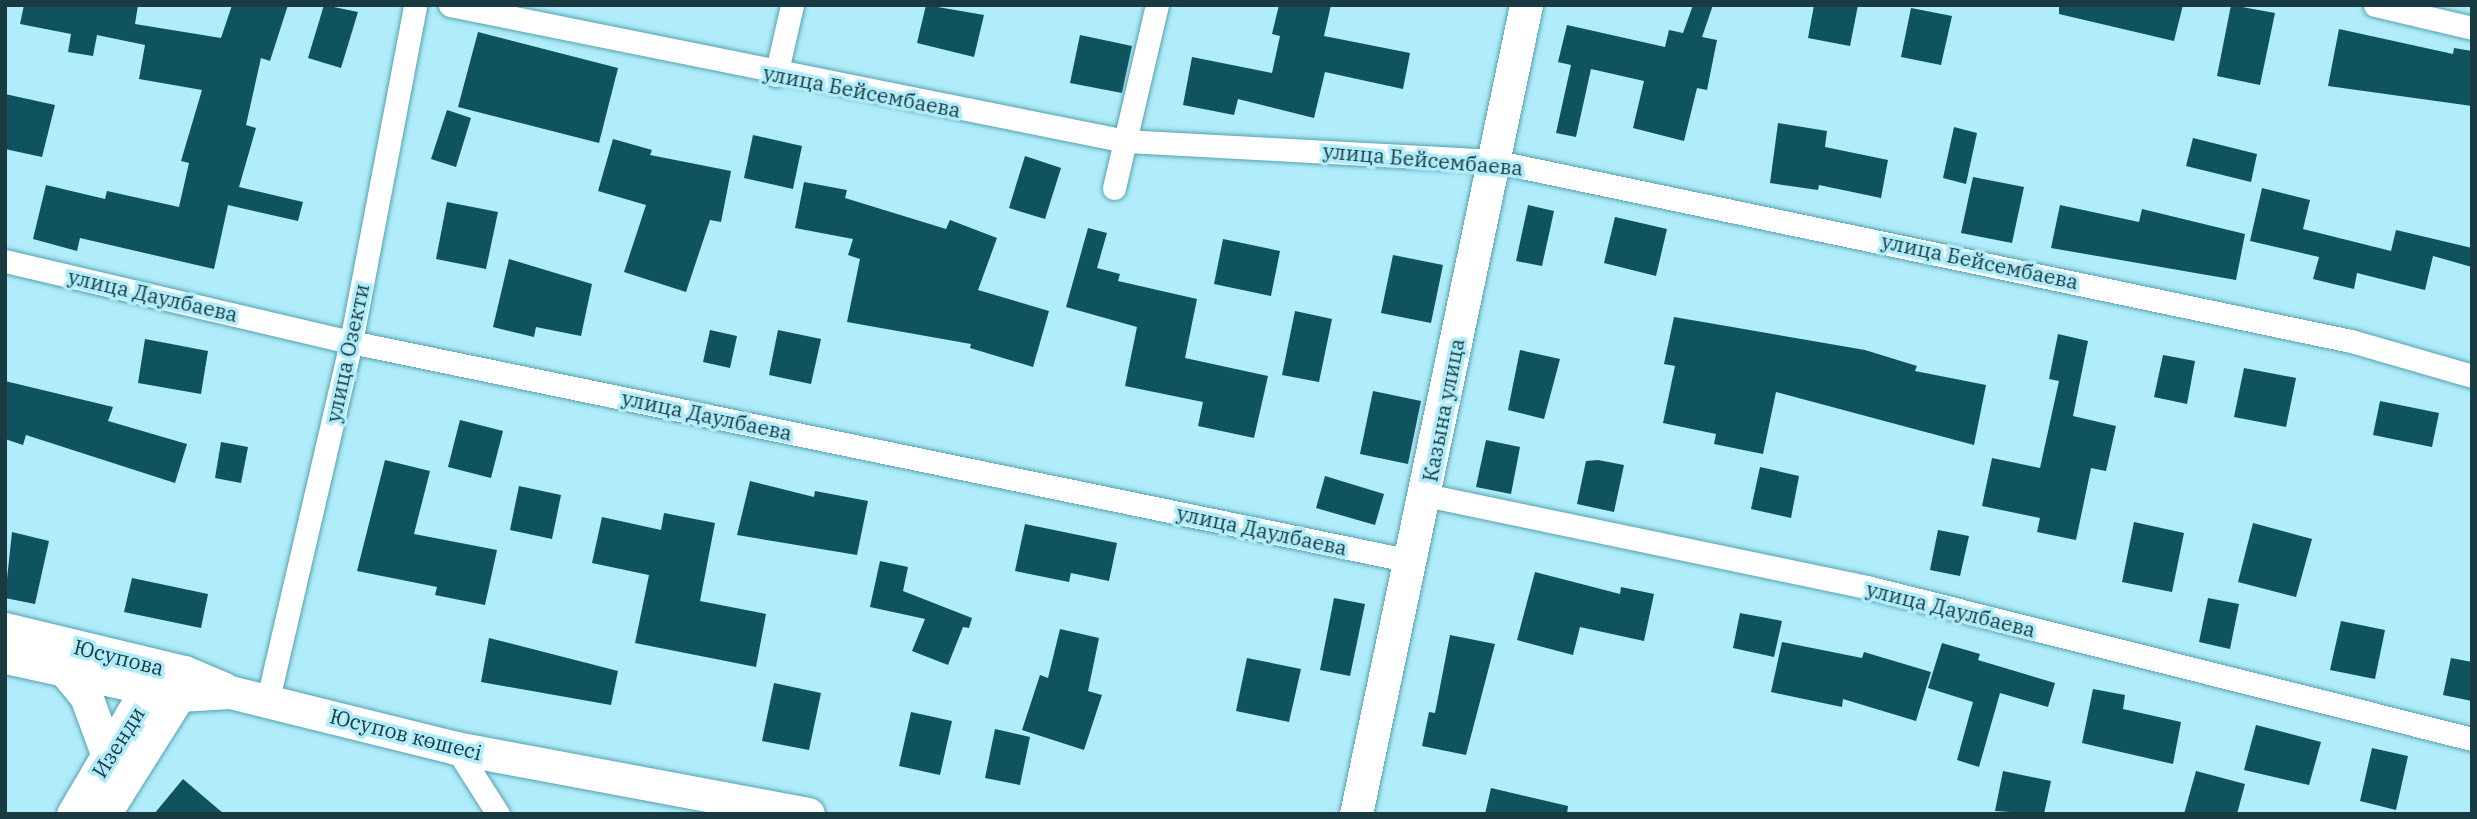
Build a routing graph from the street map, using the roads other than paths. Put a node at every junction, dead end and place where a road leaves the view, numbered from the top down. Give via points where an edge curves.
1 (415, 5) edge
2 (450, 5) edge
3 (792, 5) edge
4 (1157, 5) edge
5 (1526, 5) edge
6 (2375, 5) edge
7 (2472, 28) edge
8 (776, 75) junction
9 (1125, 141) junction
10 (1493, 161) junction
11 (1114, 188) dead end
12 (5, 261) edge
13 (351, 342) junction
14 (2472, 376) edge
15 (1426, 495) junction
16 (1411, 561) junction
17 (5, 629) edge
18 (5, 657) edge
19 (65, 671) junction
20 (168, 681) junction
21 (230, 692) joint
22 (268, 699) junction
23 (2472, 739) edge
24 (456, 748) junction
25 (108, 756) junction
26 (73, 814) edge
27 (104, 814) edge
28 (498, 814) edge
29 (808, 814) edge
30 (1356, 814) edge

1 - 13 street, улица Озекти
2 - 8 street, улица Бейсембаева
3 - 8 street
4 - 9 street
5 - 10 street, Казына улица
6 - 7 street
8 - 9 street, улица Бейсембаева
9 - 10 street, улица Бейсембаева
9 - 11 street
10 - 14 street, улица Бейсембаева via 2351,341
10 - 15 street, Казына улица
12 - 13 street, улица Даулбаева
13 - 16 street, улица Даулбаева
13 - 22 street, улица Озекти
15 - 16 street, Казына улица
15 - 23 street, улица Даулбаева via 1867,587
16 - 30 street, Казына улица
17 - 20 street, Юсупова
18 - 19 street
19 - 20 street
19 - 25 street via 86,696
20 - 21 street, Юсупова
20 - 25 street, Изенди
20 - 27 street, Изенди
21 - 22 street, Юсупов көшесі
22 - 24 street, Юсупов көшесі
24 - 28 street
24 - 29 street, Юсупов көшесі
25 - 26 street, Изенди

